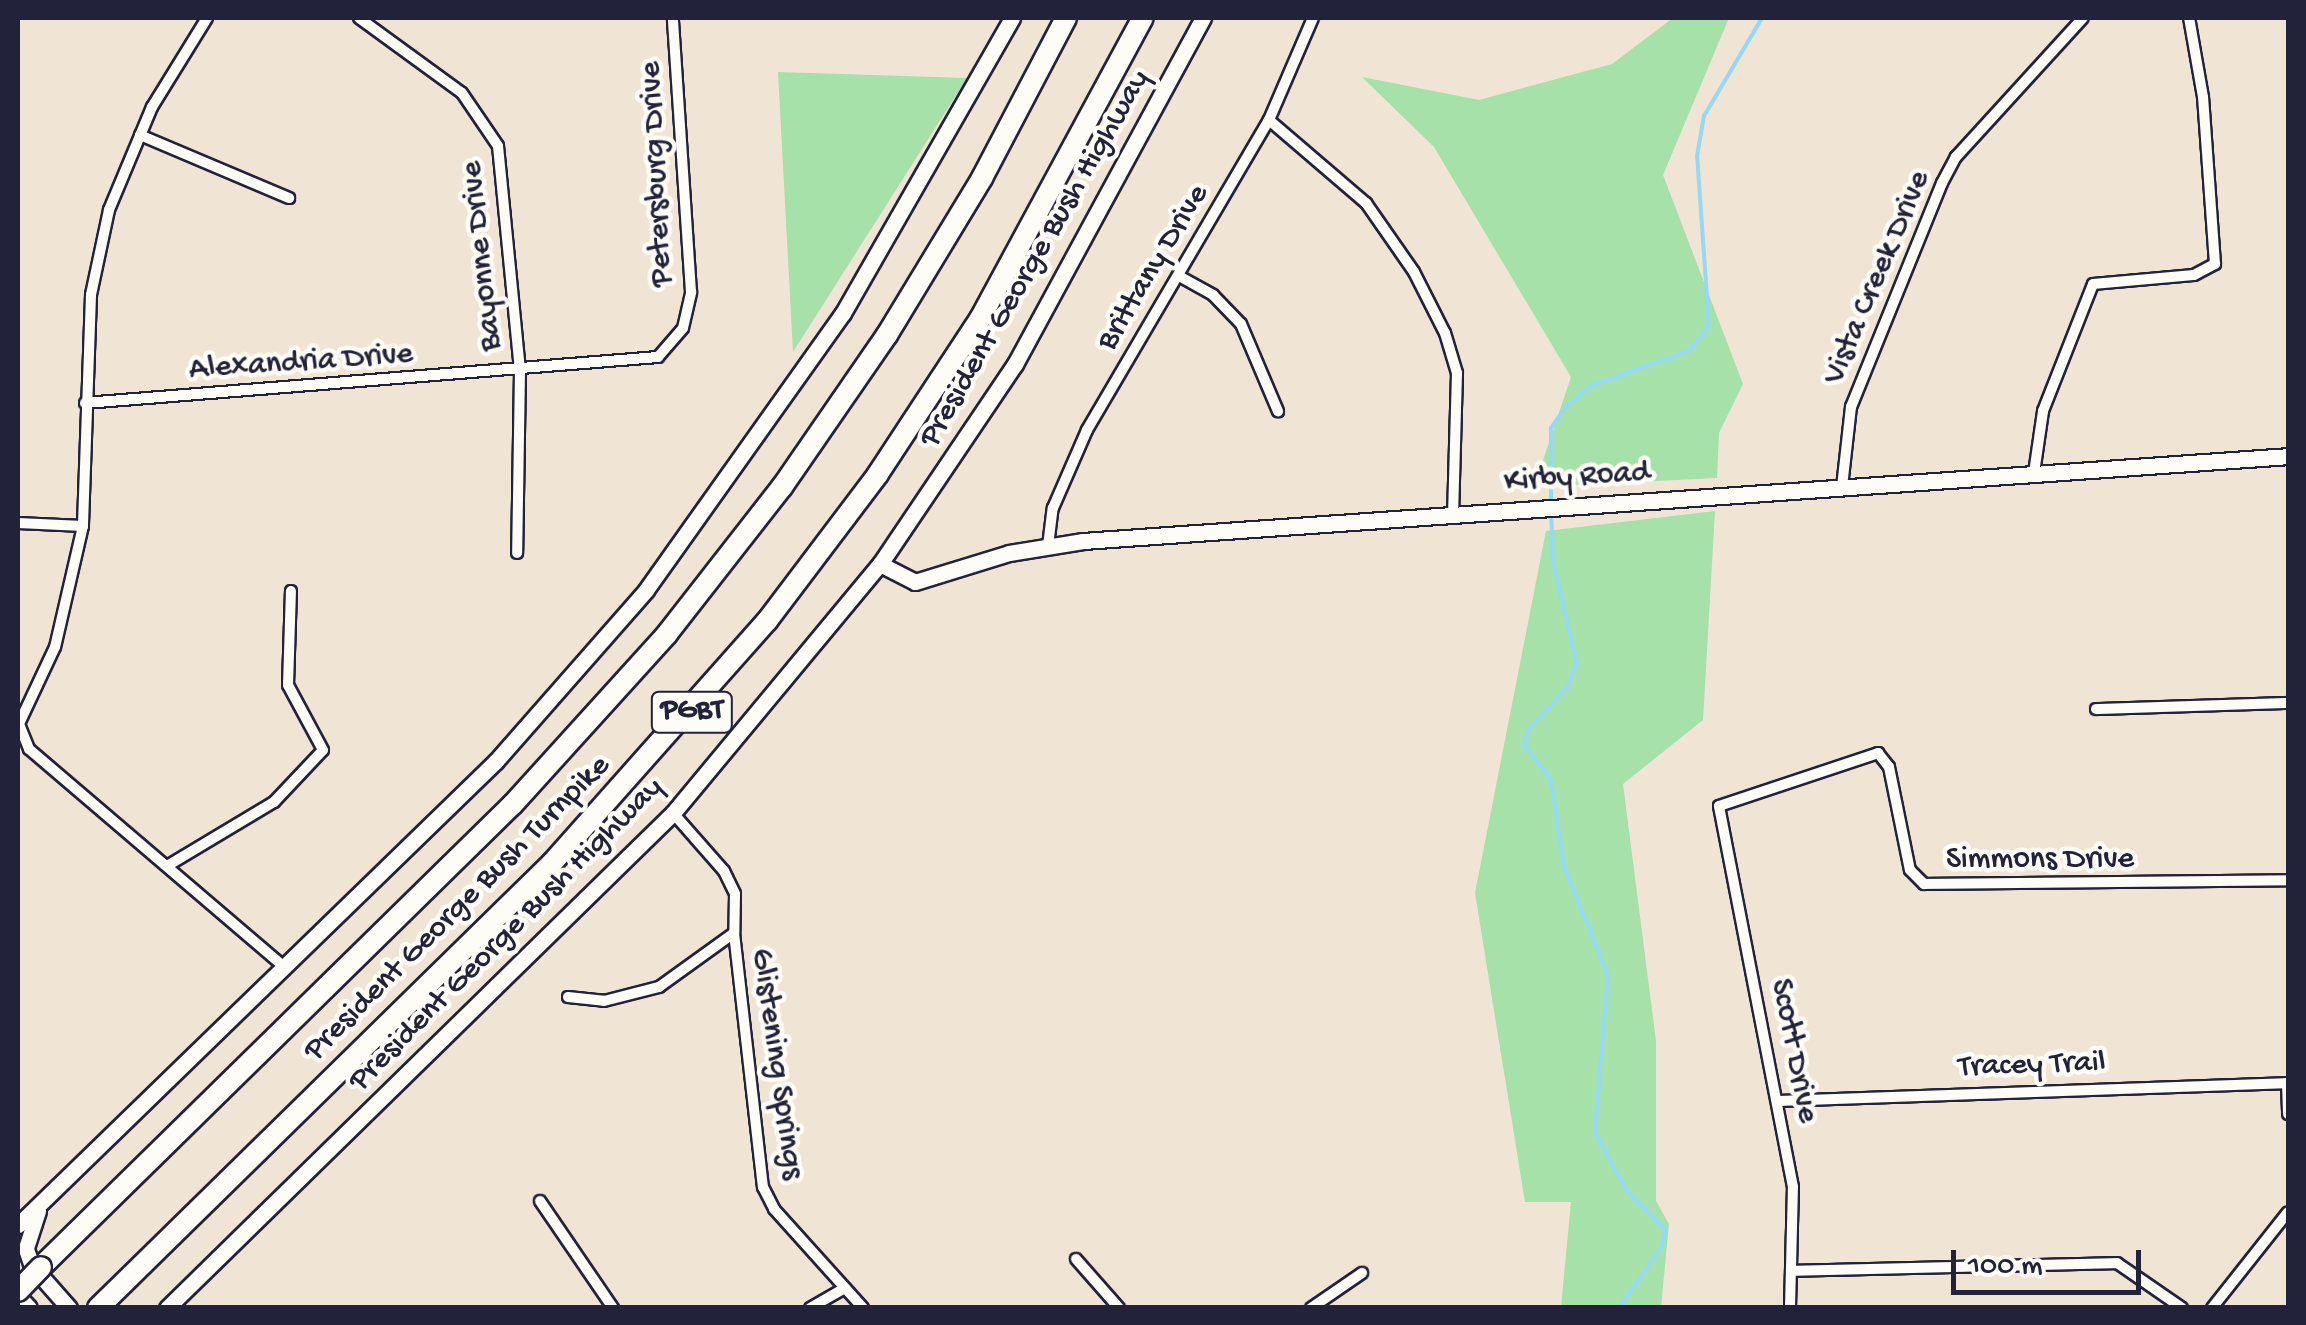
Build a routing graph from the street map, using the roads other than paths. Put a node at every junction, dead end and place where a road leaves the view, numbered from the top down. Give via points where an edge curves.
1 (207, 18) edge
2 (360, 18) edge
3 (673, 18) edge
4 (1012, 18) edge
5 (1066, 18) edge
6 (1143, 18) edge
7 (1203, 18) edge
8 (1313, 18) edge
9 (2083, 18) edge
10 (2189, 18) edge
11 (1269, 120) junction
12 (140, 134) junction
13 (289, 198) dead end
14 (1179, 276) junction
15 (520, 371) junction
16 (85, 404) junction
17 (1278, 412) dead end
18 (2288, 456) edge
19 (2034, 474) junction
20 (1842, 487) junction
21 (1453, 514) junction
22 (18, 523) edge
23 (83, 526) junction
24 (1048, 546) junction
25 (516, 553) dead end
26 (880, 564) junction
27 (291, 591) dead end
28 (2288, 703) edge
29 (2096, 709) dead end
30 (1719, 806) joint
31 (673, 813) junction
32 (167, 866) junction
33 (2288, 880) edge
34 (734, 933) junction
35 (284, 968) junction
36 (568, 997) dead end
37 (2288, 1083) edge
38 (1778, 1101) junction
39 (2288, 1114) edge
40 (540, 1201) dead end
41 (42, 1202) junction
42 (2288, 1212) edge
43 (18, 1226) edge
44 (1076, 1258) dead end
45 (40, 1266) junction
46 (1791, 1271) junction
47 (1362, 1273) dead end
48 (18, 1276) edge
49 (845, 1288) junction
50 (18, 1294) edge
51 (102, 1304) edge
52 (29, 1308) edge
53 (69, 1308) edge
54 (167, 1308) edge
55 (613, 1308) edge
56 (810, 1308) edge
57 (863, 1308) edge
58 (1119, 1308) edge
59 (1311, 1308) edge
60 (1790, 1308) edge
61 (2182, 1308) edge
62 (2212, 1308) edge

1 - 12 street
2 - 15 street, Bayonne Drive via 462,93 494,137 507,202
3 - 15 street, Petersburg Drive via 691,292 682,328 658,357 640,364
4 - 35 main road via 843,313 646,590 496,761
5 - 45 highway, President George Bush Turnpike / PGBT via 982,178 895,322 707,585 523,792
6 - 51 highway, President George Bush Turnpike / PGBT via 980,320 869,486 767,621 574,840
7 - 26 main road, President George Bush Highway via 1015,364
8 - 11 street, Brittany Drive
9 - 20 street, Vista Creek Drive via 1956,158 1942,183 1856,394 1841,454
10 - 19 street via 2204,97 2215,264 2208,272 2093,284 2042,410
11 - 14 street, Brittany Drive
11 - 21 street via 1366,203 1445,333 1457,373
12 - 13 street
12 - 16 street via 97,258
14 - 17 street via 1213,295 1241,324
14 - 24 street, Brittany Drive via 1064,477
15 - 16 street, Alexandria Drive
15 - 25 street, Bayonne Drive
16 - 23 street
18 - 19 main road, Kirby Road
19 - 20 main road, Kirby Road
20 - 21 main road, Kirby Road
21 - 24 main road, Kirby Road
22 - 23 street
23 - 32 street via 55,648 19,724 21,735
24 - 26 main road, Kirby Road via 915,582
26 - 31 main road, President George Bush Highway
27 - 32 street via 288,685 323,750 274,802
28 - 29 street
30 - 33 street, Simmons Drive via 1878,753 1890,767 1910,870 1924,884
30 - 38 street, Scott Drive
31 - 34 street, Glistening Springs via 736,894
31 - 54 main road, President George Bush Highway
32 - 35 street
34 - 36 street via 659,987 604,1001
34 - 49 street, Glistening Springs via 764,1187 774,1209
35 - 41 main road
37 - 38 street, Tracey Trail
37 - 39 street
38 - 46 street, Scott Drive via 1793,1187
40 - 55 street
41 - 43 main road
41 - 53 main road via 26,1250
42 - 62 street
44 - 58 street
45 - 48 highway, bridge
45 - 50 highway, President George Bush Turnpike / PGBT, bridge
46 - 60 street, Scott Drive
46 - 61 street via 2118,1263
47 - 59 street
49 - 56 street
49 - 57 street, Glistening Springs
50 - 52 main road

